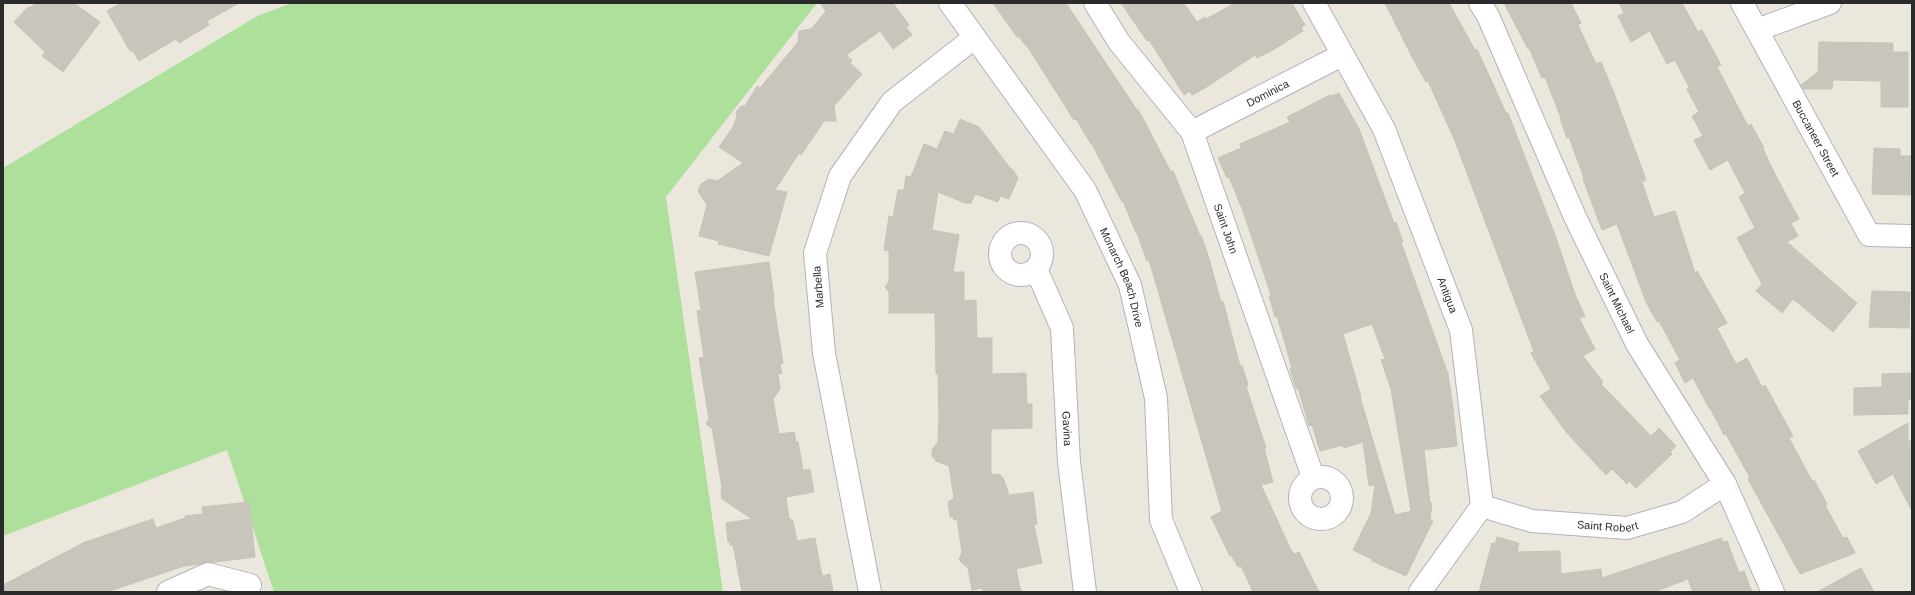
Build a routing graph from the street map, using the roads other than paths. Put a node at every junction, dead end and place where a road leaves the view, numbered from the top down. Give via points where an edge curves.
1 (950, 3) edge
2 (1095, 3) edge
3 (1314, 3) edge
4 (1480, 3) edge
5 (1742, 3) edge
6 (1830, 3) edge
7 (1757, 30) junction
8 (974, 38) junction
9 (1342, 55) junction
10 (1192, 132) junction
11 (1912, 236) edge
12 (1036, 269) dead end
13 (1313, 478) dead end
14 (1725, 484) junction
15 (1482, 506) junction
16 (250, 585) dead end
17 (168, 592) edge
18 (870, 592) edge
19 (1085, 592) edge
20 (1191, 592) edge
21 (1420, 592) edge
22 (1773, 592) edge

1 - 8 street, Monarch Beach Drive
2 - 10 street, Saint John via 1119,42
3 - 9 street, Antigua
4 - 14 street, Saint Michael via 1488,16 1575,217 1637,344
5 - 7 street, Buccaneer Street
6 - 7 street
7 - 11 street, Buccaneer Street via 1869,234
8 - 18 street, Marbella via 892,102 840,176 815,253 824,353
8 - 20 street, Monarch Beach Drive via 1085,190 1130,285 1156,398 1161,520
9 - 10 street, Dominica
9 - 15 street, Antigua via 1384,129 1461,330
10 - 13 street, Saint John
12 - 19 street, Gavina via 1062,328 1069,462
14 - 15 street, Saint Robert via 1682,512 1627,528 1532,521
14 - 22 street, Saint Michael
15 - 21 street
16 - 17 street via 208,574

